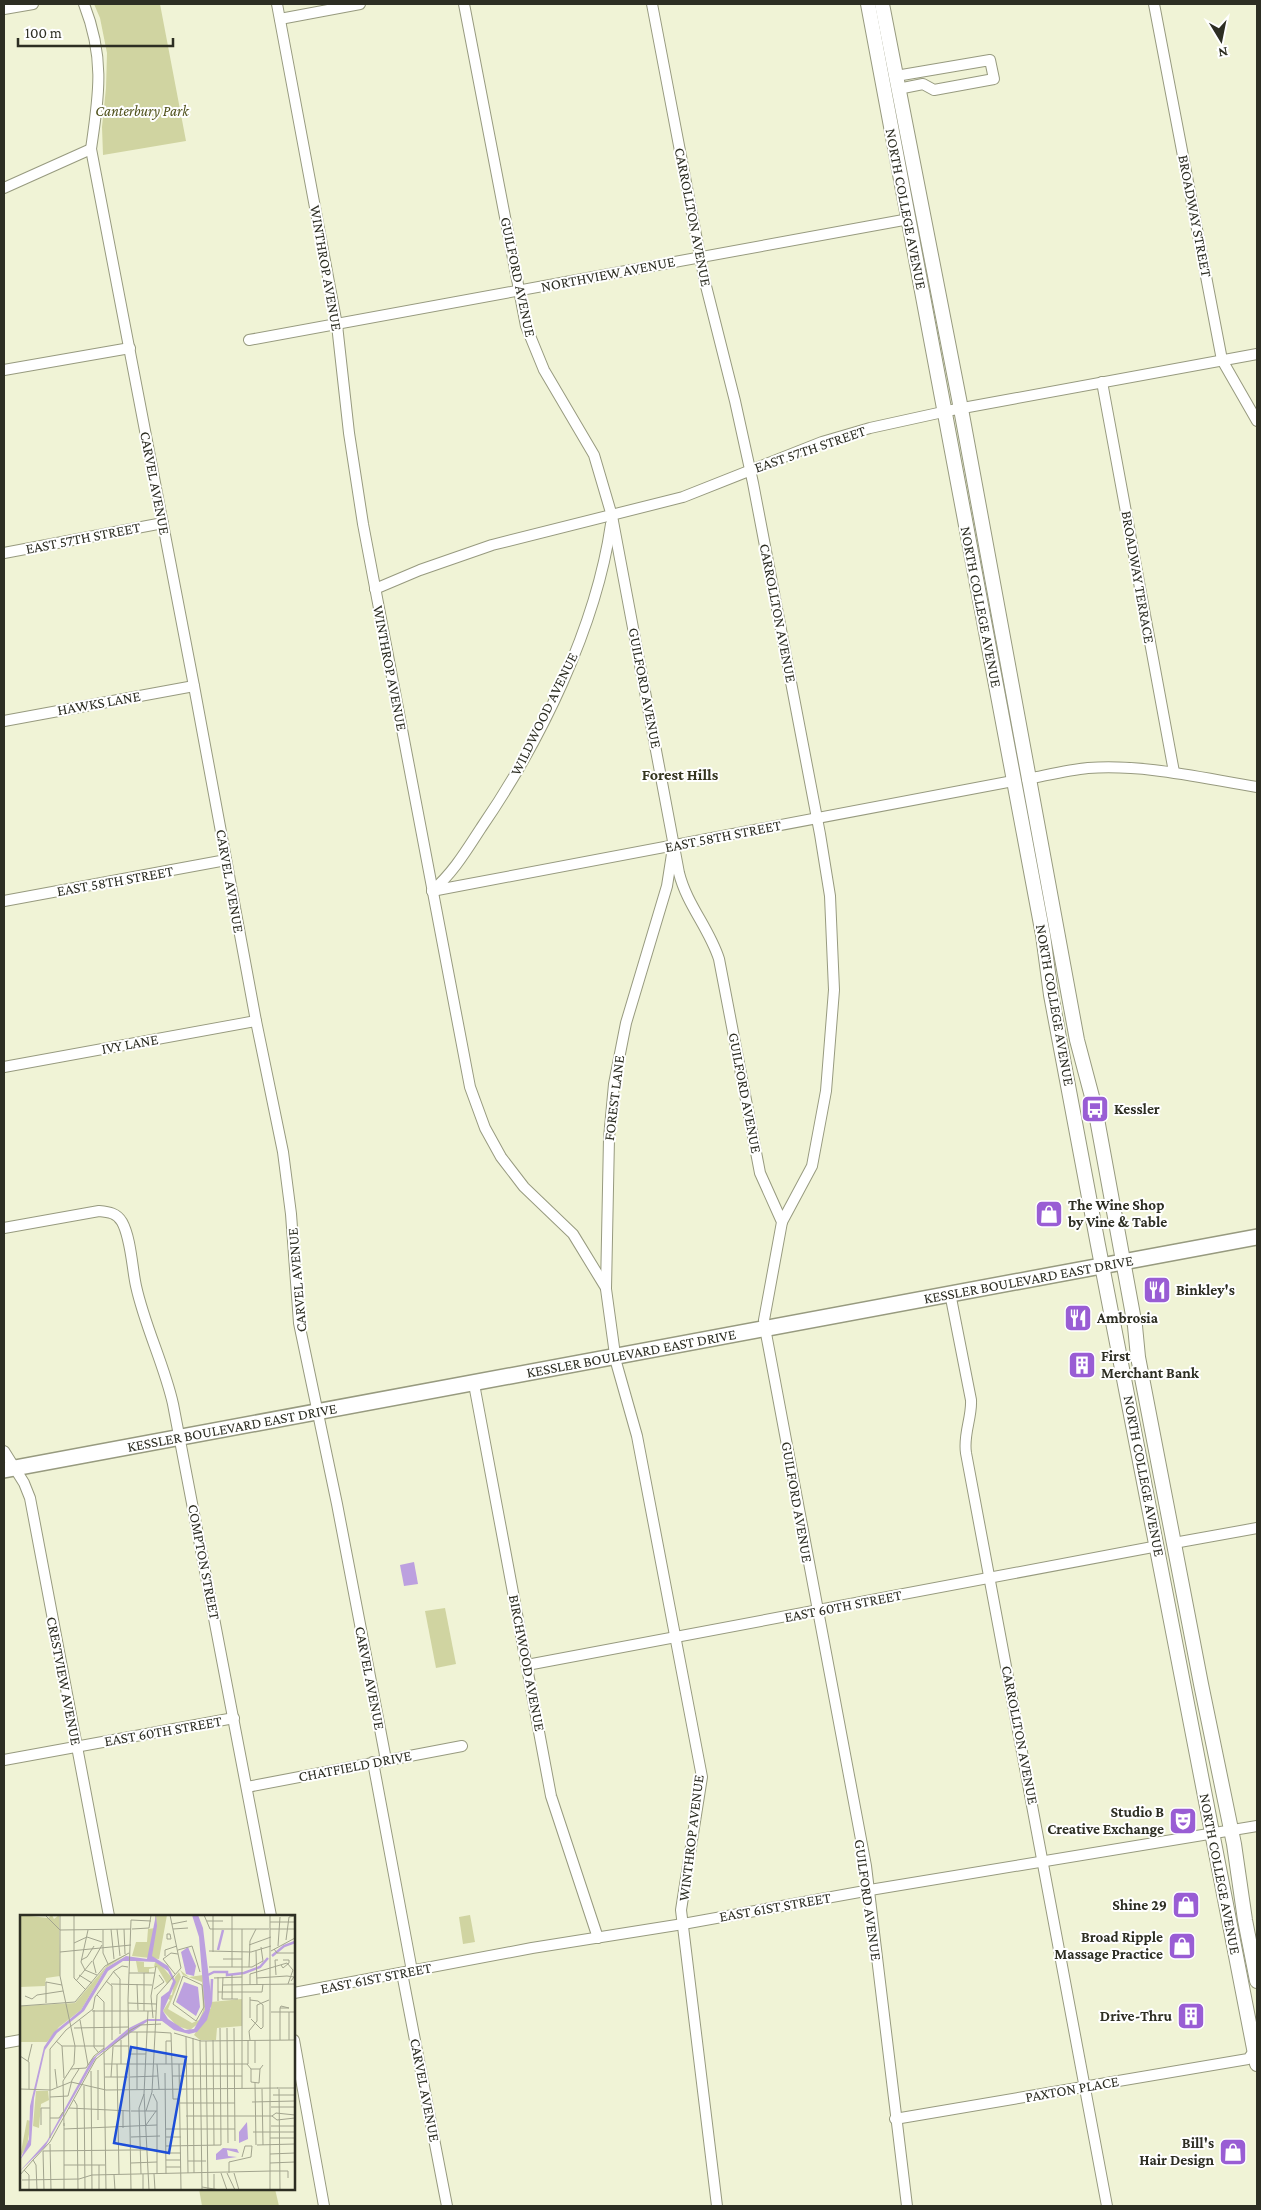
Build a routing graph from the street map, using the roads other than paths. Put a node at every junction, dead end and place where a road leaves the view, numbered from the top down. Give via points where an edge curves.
1 (33, 4) edge
2 (84, 4) edge
3 (277, 4) edge
4 (360, 4) edge
5 (464, 4) edge
6 (652, 4) edge
7 (868, 4) edge
8 (882, 4) edge
9 (1154, 4) edge
10 (4, 9) edge
11 (280, 19) junction
12 (897, 82) junction
13 (91, 149) junction
14 (4, 188) edge
15 (909, 219) junction
16 (700, 257) junction
17 (519, 291) junction
18 (337, 324) junction
19 (249, 340) dead end
20 (130, 348) junction
21 (1257, 354) edge
22 (1222, 360) junction
23 (4, 370) edge
24 (1102, 382) junction
25 (960, 408) junction
26 (944, 412) junction
27 (1257, 421) edge
28 (751, 470) junction
29 (612, 516) junction
30 (163, 523) junction
31 (4, 553) edge
32 (375, 589) junction
33 (194, 686) junction
34 (4, 721) edge
35 (1174, 772) junction
36 (1027, 778) junction
37 (1013, 781) junction
38 (1257, 787) edge
39 (817, 818) junction
40 (674, 846) junction
41 (226, 860) junction
42 (432, 891) junction
43 (4, 901) edge
44 (256, 1021) junction
45 (4, 1067) edge
46 (782, 1222) junction
47 (4, 1228) edge
48 (1257, 1237) edge
49 (1122, 1262) junction
50 (1103, 1266) junction
51 (606, 1289) junction
52 (950, 1293) junction
53 (765, 1328) junction
54 (615, 1357) junction
55 (474, 1384) junction
56 (318, 1412) junction
57 (180, 1438) junction
58 (4, 1451) edge
59 (9, 1469) edge
60 (1257, 1528) edge
61 (1174, 1543) junction
62 (1158, 1546) junction
63 (990, 1578) junction
64 (817, 1610) junction
65 (675, 1637) junction
66 (527, 1665) junction
67 (234, 1718) junction
68 (462, 1746) dead end
69 (77, 1748) junction
70 (4, 1760) edge
71 (386, 1760) junction
72 (373, 1762) junction
73 (247, 1787) junction
74 (1257, 1826) edge
75 (1232, 1830) junction
76 (1212, 1834) junction
77 (1044, 1861) junction
78 (868, 1890) junction
79 (109, 1915) edge
80 (271, 1915) edge
81 (683, 1924) junction
82 (598, 1938) junction
83 (407, 1972) junction
84 (1257, 1981) edge
85 (295, 1993) edge
86 (20, 2040) edge
87 (4, 2043) edge
88 (295, 2046) edge
89 (1254, 2060) edge
90 (1086, 2087) junction
91 (896, 2118) junction
92 (324, 2206) edge
93 (447, 2206) edge
94 (717, 2206) edge
95 (907, 2206) edge
96 (1107, 2206) edge

1 - 10 street
2 - 13 street, CARVEL AVENUE via 94,32 100,71
3 - 11 street, WINTHROP AVENUE
4 - 11 street
5 - 17 street, GUILFORD AVENUE
6 - 16 street, CARROLLTON AVENUE
7 - 15 main road, NORTH COLLEGE AVENUE
8 - 12 main road, NORTH COLLEGE AVENUE
9 - 22 street, BROADWAY STREET
11 - 18 street, WINTHROP AVENUE
12 - 12 street via 920,72 990,60 994,79 934,90 923,84
12 - 25 main road, NORTH COLLEGE AVENUE
13 - 14 street
13 - 20 street, CARVEL AVENUE
15 - 16 street, NORTHVIEW AVENUE
15 - 26 main road, NORTH COLLEGE AVENUE
16 - 17 street, NORTHVIEW AVENUE
16 - 28 street, CARROLLTON AVENUE
17 - 18 street, NORTHVIEW AVENUE
17 - 29 street, GUILFORD AVENUE via 536,354 592,449
18 - 19 street, NORTHVIEW AVENUE
18 - 32 street, WINTHROP AVENUE via 353,465
20 - 23 street
20 - 30 street, CARVEL AVENUE
21 - 22 street, EAST 57TH STREET
22 - 24 street, EAST 57TH STREET
22 - 27 street, BROADWAY STREET
24 - 25 street, EAST 57TH STREET
24 - 35 street, BROADWAY TERRACE
25 - 26 street, EAST 57TH STREET
25 - 36 main road, NORTH COLLEGE AVENUE
26 - 28 street, EAST 57TH STREET via 822,442
26 - 37 main road, NORTH COLLEGE AVENUE
28 - 29 street, EAST 57TH STREET via 690,495
28 - 39 street, CARROLLTON AVENUE
29 - 32 street, EAST 57TH STREET via 492,545
29 - 40 street, GUILFORD AVENUE
29 - 42 street, WILDWOOD AVENUE via 596,592 573,656 546,716 493,811 446,878
30 - 31 street, EAST 57TH STREET
30 - 33 street, CARVEL AVENUE
32 - 42 street, WINTHROP AVENUE
33 - 34 street, HAWKS LANE
33 - 41 street, CARVEL AVENUE
35 - 36 street via 1091,768
35 - 38 street
36 - 49 main road, NORTH COLLEGE AVENUE via 1077,1040 1095,1108
37 - 39 street, EAST 58TH STREET
37 - 50 main road, NORTH COLLEGE AVENUE
39 - 40 street, EAST 58TH STREET
39 - 46 street, CARROLLTON AVENUE via 832,924 832,1040 812,1166
40 - 42 street, EAST 58TH STREET
40 - 46 street, GUILFORD AVENUE via 683,890 710,936 719,959 760,1173
40 - 51 street, FOREST LANE via 667,886 626,1023 614,1084 609,1138
41 - 43 street, EAST 58TH STREET
41 - 44 street, CARVEL AVENUE
42 - 51 street, WINTHROP AVENUE via 468,1078 484,1128 518,1180 573,1234
44 - 45 street, IVY LANE
44 - 56 street, CARVEL AVENUE via 286,1171 299,1323
46 - 53 street, GUILFORD AVENUE
47 - 57 street, COMPTON STREET via 99,1211 116,1215 124,1226 136,1286 166,1376
48 - 49 main road, KESSLER BOULEVARD EAST DRIVE
49 - 50 main road, KESSLER BOULEVARD EAST DRIVE
49 - 61 main road, NORTH COLLEGE AVENUE
50 - 52 main road, KESSLER BOULEVARD EAST DRIVE
50 - 62 main road, NORTH COLLEGE AVENUE
51 - 54 street, FOREST LANE
52 - 53 main road, KESSLER BOULEVARD EAST DRIVE
52 - 63 street, CARROLLTON AVENUE via 971,1400 965,1446
53 - 54 main road, KESSLER BOULEVARD EAST DRIVE
53 - 64 street, GUILFORD AVENUE
54 - 55 main road, KESSLER BOULEVARD EAST DRIVE
54 - 65 street, WINTHROP AVENUE via 637,1436
55 - 56 main road, KESSLER BOULEVARD EAST DRIVE
55 - 66 street, BIRCHWOOD AVENUE
56 - 57 main road, KESSLER BOULEVARD EAST DRIVE
56 - 71 street, CARVEL AVENUE
57 - 59 main road, KESSLER BOULEVARD EAST DRIVE
57 - 67 street, COMPTON STREET
58 - 59 street, CRESTVIEW AVENUE
59 - 69 street, CRESTVIEW AVENUE via 27,1489 30,1498
60 - 61 street
61 - 75 main road, NORTH COLLEGE AVENUE
62 - 63 street, EAST 60TH STREET
62 - 76 main road, NORTH COLLEGE AVENUE
63 - 64 street, EAST 60TH STREET
63 - 77 street, CARROLLTON AVENUE
64 - 65 street, EAST 60TH STREET
64 - 78 street, GUILFORD AVENUE
65 - 66 street, EAST 60TH STREET
65 - 81 street, WINTHROP AVENUE via 702,1777 681,1910
66 - 82 street, BIRCHWOOD AVENUE via 553,1804
67 - 69 street, EAST 60TH STREET
67 - 73 street, COMPTON STREET
68 - 71 street, CHATFIELD DRIVE
69 - 70 street, EAST 60TH STREET
69 - 79 street, CRESTVIEW AVENUE
71 - 72 street, CHATFIELD DRIVE
72 - 73 street, CHATFIELD DRIVE
72 - 83 street, CARVEL AVENUE
73 - 80 street, COMPTON STREET
74 - 75 street, EAST 61ST STREET
75 - 76 street, EAST 61ST STREET
75 - 84 main road, NORTH COLLEGE AVENUE
76 - 77 street, EAST 61ST STREET
76 - 89 main road, NORTH COLLEGE AVENUE
77 - 78 street, EAST 61ST STREET
77 - 90 street, CARROLLTON AVENUE
78 - 81 street, EAST 61ST STREET
78 - 91 street, GUILFORD AVENUE
81 - 82 street, EAST 61ST STREET
81 - 94 street, WINTHROP AVENUE
82 - 83 street, EAST 61ST STREET
83 - 85 street, EAST 61ST STREET
83 - 93 street, CARVEL AVENUE
86 - 87 street
88 - 92 street
89 - 90 street, PAXTON PLACE
90 - 91 street, PAXTON PLACE
90 - 96 street, CARROLLTON AVENUE
91 - 95 street, GUILFORD AVENUE

